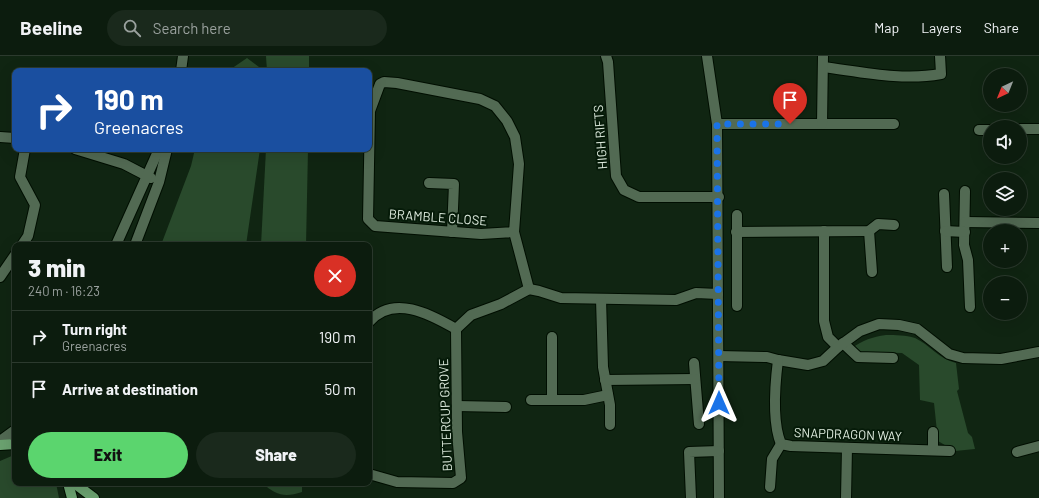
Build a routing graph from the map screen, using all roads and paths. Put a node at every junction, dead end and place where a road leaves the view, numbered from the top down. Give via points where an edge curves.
1 (183, 56) edge
2 (606, 56) edge
3 (707, 56) edge
4 (823, 56) edge
5 (940, 56) edge
6 (822, 67) junction
7 (181, 68) edge
8 (372, 106) edge
9 (717, 124) junction
10 (822, 124) junction
11 (894, 124) dead end
12 (1027, 129) edge
13 (1039, 129) edge
14 (979, 130) dead end
15 (983, 130) edge
16 (0, 137) edge
17 (12, 138) edge
18 (24, 152) edge
19 (85, 152) edge
20 (158, 152) edge
21 (167, 152) edge
22 (369, 152) edge
23 (146, 176) junction
24 (159, 182) junction
25 (429, 183) dead end
26 (965, 191) dead end
27 (944, 194) dead end
28 (719, 197) junction
29 (737, 214) dead end
30 (1039, 223) edge
31 (894, 225) dead end
32 (965, 227) junction
33 (824, 231) junction
34 (869, 231) junction
35 (945, 231) junction
36 (452, 232) junction
37 (514, 232) junction
38 (736, 232) junction
39 (24, 242) edge
40 (117, 242) edge
41 (136, 242) edge
42 (12, 259) edge
43 (947, 267) dead end
44 (872, 272) dead end
45 (0, 277) edge
46 (529, 289) junction
47 (718, 294) junction
48 (601, 299) junction
49 (737, 306) dead end
50 (970, 307) dead end
51 (372, 318) edge
52 (456, 329) junction
53 (552, 337) dead end
54 (840, 345) junction
55 (1039, 352) edge
56 (719, 356) junction
57 (893, 358) dead end
58 (778, 360) junction
59 (694, 363) dead end
60 (695, 379) junction
61 (606, 380) junction
62 (608, 395) junction
63 (531, 400) dead end
64 (552, 400) junction
65 (457, 406) junction
66 (506, 407) dead end
67 (698, 424) dead end
68 (610, 425) dead end
69 (12, 432) edge
70 (933, 432) dead end
71 (0, 441) edge
72 (12, 444) edge
73 (781, 444) junction
74 (0, 446) edge
75 (1039, 446) edge
76 (847, 448) junction
77 (933, 450) junction
78 (719, 451) junction
79 (950, 451) dead end
80 (1017, 452) dead end
81 (372, 475) edge
82 (69, 486) edge
83 (78, 486) edge
84 (770, 487) dead end
85 (72, 498) edge
86 (94, 498) edge
87 (691, 498) edge
88 (719, 498) edge
89 (846, 498) edge

1 - 7 street
2 - 28 street, HIGH RIFTS via 616,176 619,184 628,193 639,197
3 - 9 street
4 - 6 street
5 - 6 street via 941,74 921,77 898,77
6 - 10 street
8 - 37 street, BRAMBLE CLOSE via 380,84 384,82 480,99 496,106 515,137 519,164
9 - 10 street
9 - 28 street
10 - 11 street
12 - 13 street
14 - 15 street
16 - 17 street
18 - 39 street via 20,177 35,205 28,236
19 - 23 street via 124,164
20 - 23 street
21 - 24 street
22 - 36 street, BRAMBLE CLOSE via 368,219 375,226
23 - 24 street
23 - 40 street
24 - 41 street
25 - 36 street via 454,184
26 - 32 street
27 - 35 street
28 - 47 street
29 - 38 street
30 - 32 street
31 - 34 street via 878,224
32 - 35 street
32 - 50 street via 964,245 968,260
33 - 34 street
33 - 38 street
33 - 54 street via 824,321 828,337
34 - 44 street
35 - 43 street
36 - 37 street, BRAMBLE CLOSE
37 - 46 street, BRAMBLE CLOSE
38 - 49 street
42 - 45 street
46 - 48 street via 561,298
46 - 52 street via 501,304 471,314
47 - 48 street via 696,293 676,300
47 - 56 street
48 - 61 street via 603,367
51 - 52 street via 393,308 416,309
52 - 65 street, BUTTERCUP GROVE
53 - 64 street
54 - 55 street via 860,331 879,324 917,329 949,354 963,358 1015,358
54 - 57 street via 858,357
54 - 58 street via 823,361 808,365
56 - 58 street via 767,356
56 - 78 street
58 - 73 street, SNAPDRAGON WAY via 777,434
59 - 60 street
60 - 61 street
60 - 67 street
61 - 62 street
62 - 64 street via 584,400
62 - 68 street
63 - 64 street
65 - 66 street
65 - 81 street, BUTTERCUP GROVE via 460,478 453,483 397,482
69 - 71 street
70 - 77 street
72 - 74 main road
73 - 76 street, SNAPDRAGON WAY
73 - 84 street via 772,459
75 - 80 street
76 - 77 street, SNAPDRAGON WAY
76 - 89 street
77 - 79 street, SNAPDRAGON WAY
78 - 87 street via 689,452
78 - 88 street
82 - 85 main road
83 - 86 main road

